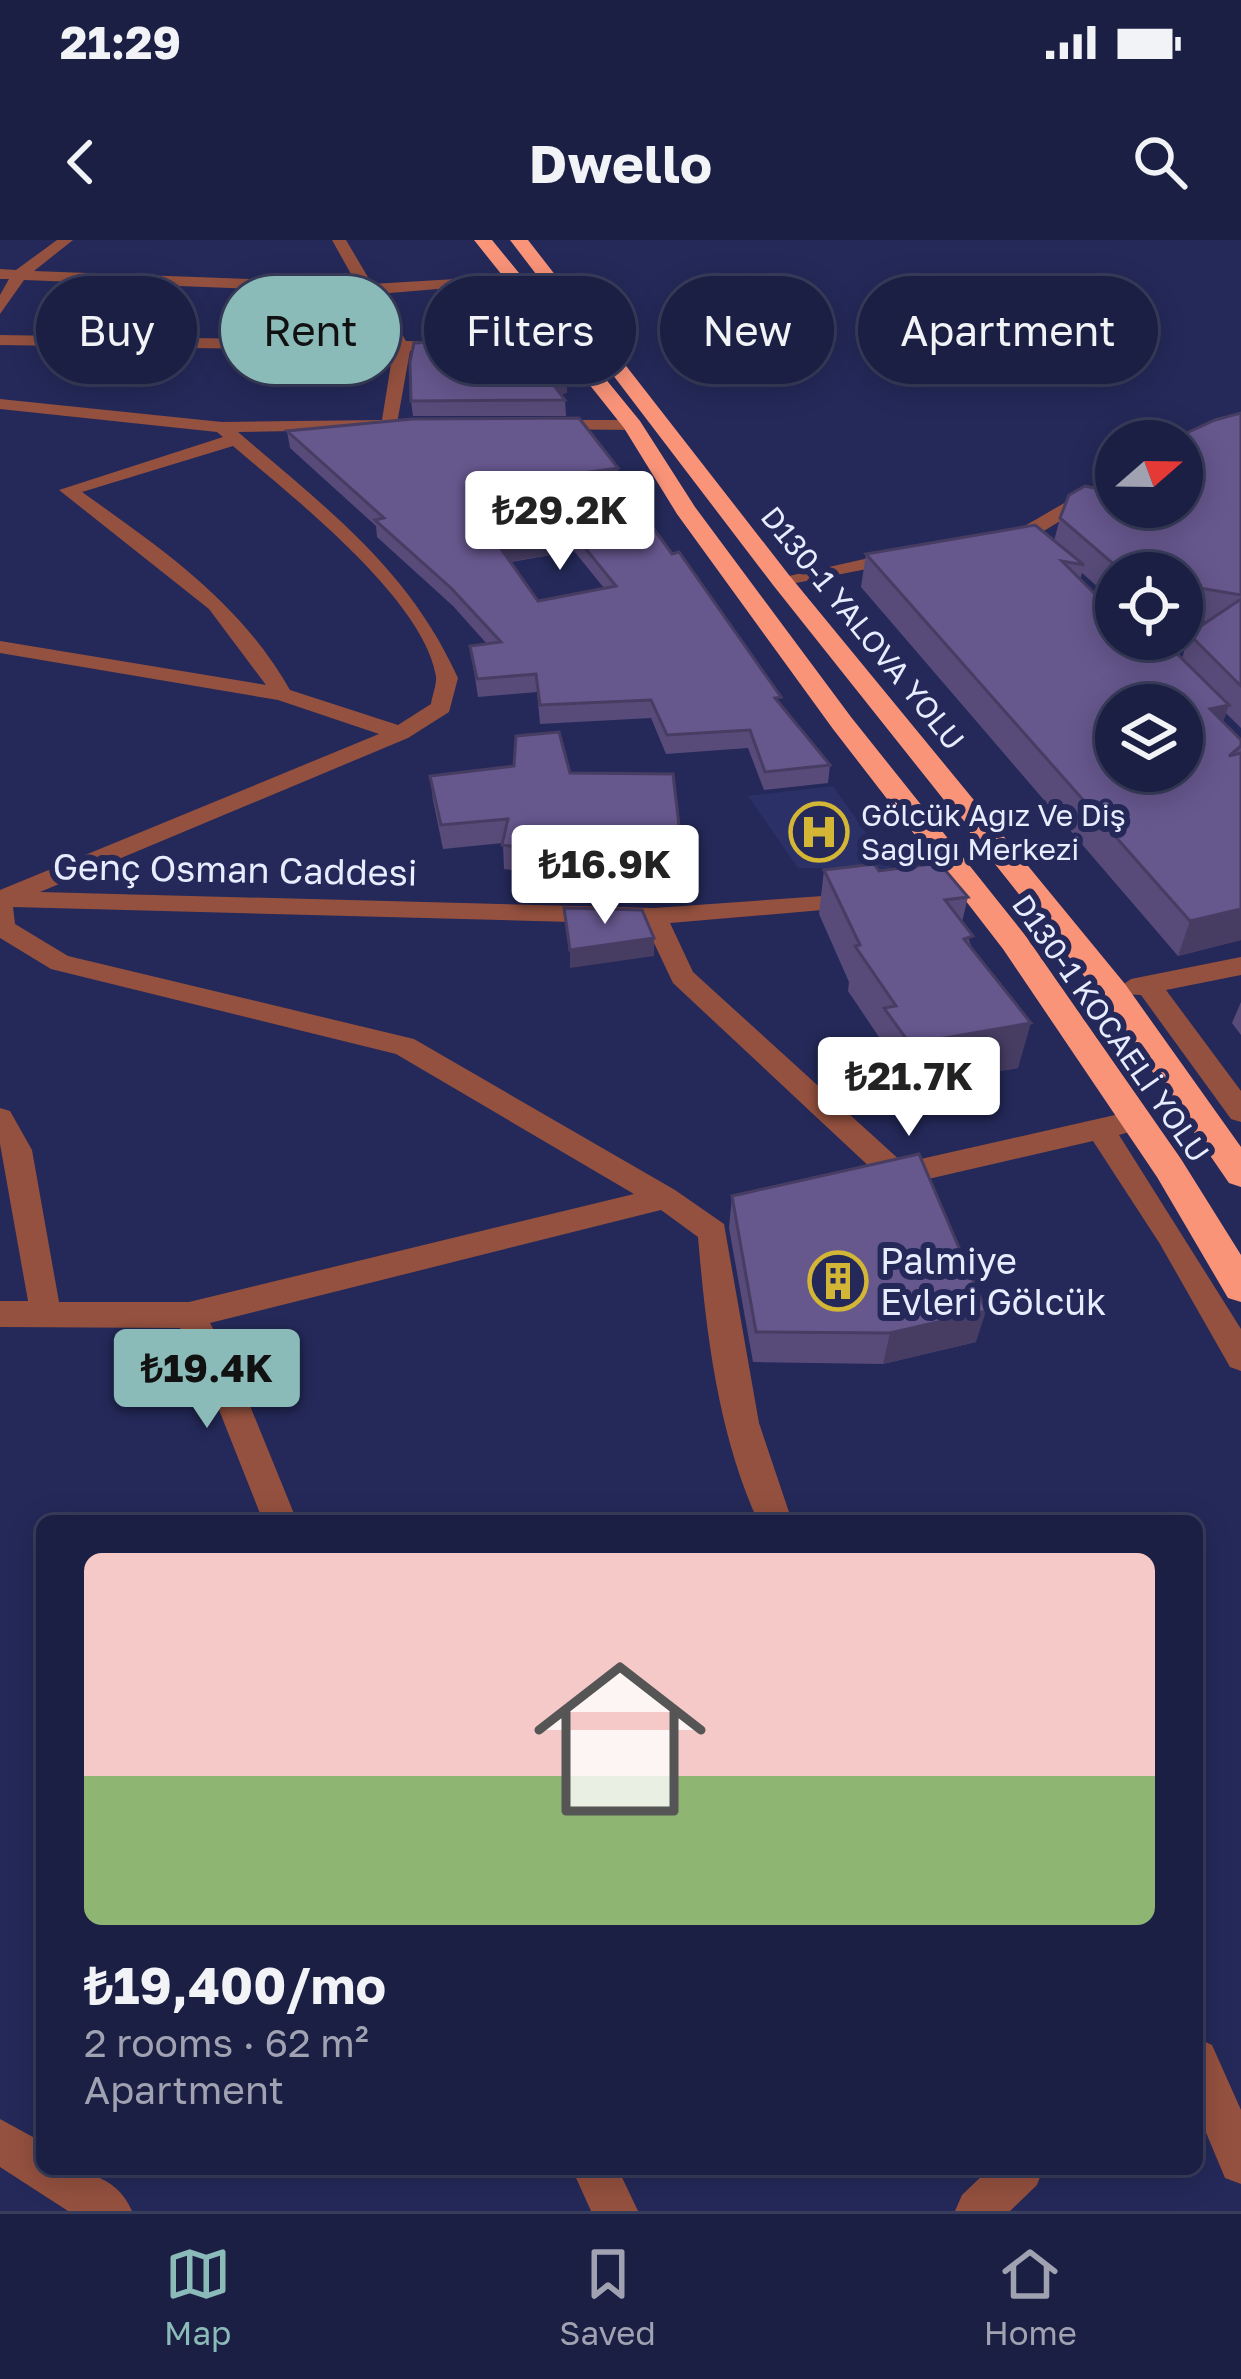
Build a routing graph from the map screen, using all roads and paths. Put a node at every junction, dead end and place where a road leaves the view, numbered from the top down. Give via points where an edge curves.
1 (66, 240) edge
2 (339, 240) edge
3 (483, 240) edge
4 (519, 240) edge
5 (0, 274) edge
6 (20, 275) junction
7 (358, 276) edge
8 (509, 276) edge
9 (221, 283) edge
10 (0, 309) edge
11 (0, 340) edge
12 (400, 344) edge
13 (424, 348) edge
14 (403, 349) junction
15 (595, 384) edge
16 (0, 404) edge
17 (633, 424) junction
18 (390, 425) junction
19 (413, 425) edge
20 (526, 425) edge
21 (229, 433) junction
22 (1095, 495) edge
23 (977, 544) edge
24 (932, 552) edge
25 (781, 580) junction
26 (0, 647) edge
27 (282, 694) junction
28 (400, 733) junction
29 (971, 886) junction
30 (931, 892) edge
31 (884, 896) edge
32 (0, 899) edge
33 (654, 916) junction
34 (1241, 966) edge
35 (1148, 985) junction
36 (1114, 992) junction
37 (1241, 1112) edge
38 (0, 1118) edge
39 (1137, 1120) junction
40 (1100, 1128) junction
41 (1241, 1174) edge
42 (897, 1175) junction
43 (852, 1185) edge
44 (665, 1198) junction
45 (741, 1210) edge
46 (696, 1220) junction
47 (1241, 1287) edge
48 (0, 1314) edge
49 (46, 1315) junction
50 (189, 1315) junction
51 (1241, 1358) edge
52 (278, 1515) edge
53 (772, 1515) edge
54 (1203, 2074) edge
55 (0, 2141) edge
56 (1241, 2162) edge
57 (36, 2164) edge
58 (54, 2175) edge
59 (597, 2175) edge
60 (1015, 2175) edge
61 (109, 2211) edge
62 (615, 2211) edge
63 (978, 2211) edge

1 - 6 street
2 - 7 street
3 - 8 highway, D130-1 KOCAELİ YOLU
4 - 25 highway, D130-1 YALOVA YOLU
5 - 6 street
6 - 9 street
6 - 10 street
11 - 14 street
12 - 14 street
13 - 14 street
14 - 18 street
15 - 17 highway, D130-1 KOCAELİ YOLU
16 - 21 street
17 - 20 street
17 - 29 highway, D130-1 KOCAELİ YOLU via 700,528
18 - 19 street
18 - 21 street
21 - 27 street via 68,490 217,602 260,650
21 - 28 street via 360,548 424,626 447,679 441,707
22 - 23 street via 1030,543
24 - 25 street
25 - 36 highway, D130-1 YALOVA YOLU
26 - 27 street
27 - 28 street
28 - 32 street
29 - 30 street
29 - 39 highway, D130-1 KOCAELİ YOLU
31 - 33 street, Genç Osman Caddesi
32 - 33 street, Genç Osman Caddesi
32 - 44 street via 3,928 60,963 404,1046
33 - 42 street via 682,977
34 - 35 street
35 - 36 street
35 - 37 street
36 - 41 highway, D130-1 YALOVA YOLU
38 - 49 street via 17,1150
39 - 40 street
39 - 47 highway, D130-1 KOCAELİ YOLU
40 - 42 street
40 - 51 street
42 - 43 street
44 - 46 street
44 - 50 street
45 - 46 street
46 - 53 street via 713,1232 737,1384
48 - 49 street
49 - 50 street
50 - 52 street
54 - 56 street
55 - 57 street
58 - 61 street
59 - 62 street
60 - 63 street

